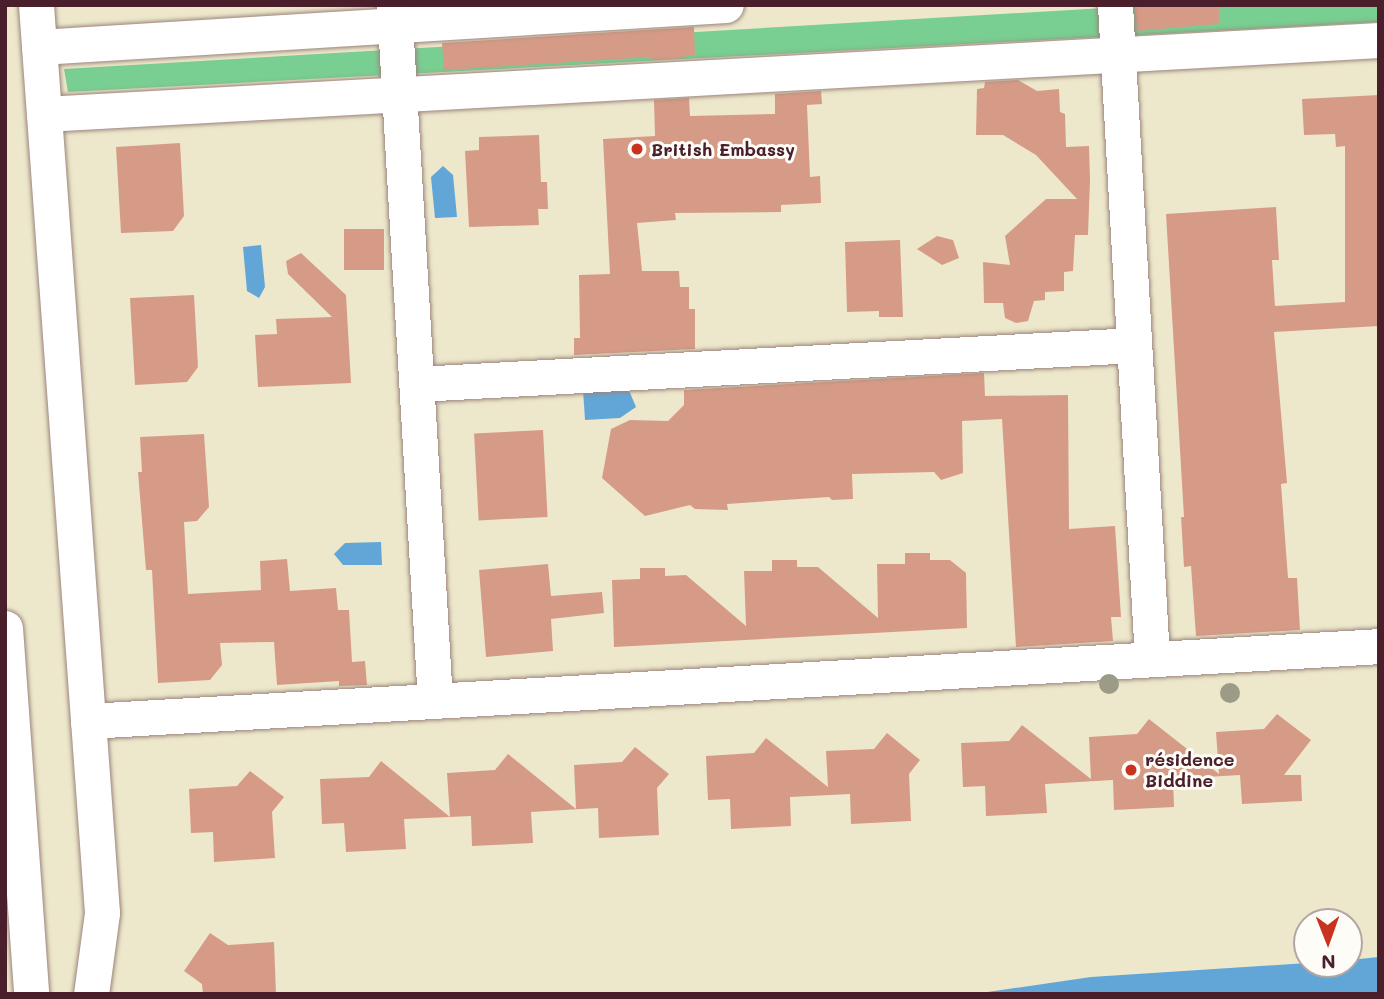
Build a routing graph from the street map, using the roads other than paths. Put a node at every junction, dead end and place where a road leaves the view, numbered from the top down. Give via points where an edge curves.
1 (36, 5) edge
2 (726, 5) edge
3 (1115, 5) edge
4 (395, 15) edge
5 (1379, 40) edge
6 (39, 47) junction
7 (1118, 55) junction
8 (400, 95) junction
9 (44, 114) junction
10 (1134, 345) junction
11 (417, 384) junction
12 (5, 628) edge
13 (1379, 646) edge
14 (1152, 659) junction
15 (435, 701) junction
16 (88, 721) junction
17 (22, 984) edge
18 (91, 994) edge

1 - 6 street
2 - 4 street
3 - 7 street
4 - 6 street
4 - 8 street
5 - 7 street
6 - 9 street
7 - 8 street
7 - 10 street
8 - 9 street
8 - 11 street
9 - 16 street
10 - 11 street
10 - 14 street
11 - 15 street
12 - 17 street
13 - 14 street
14 - 15 street
15 - 16 street
16 - 18 street via 102,913

